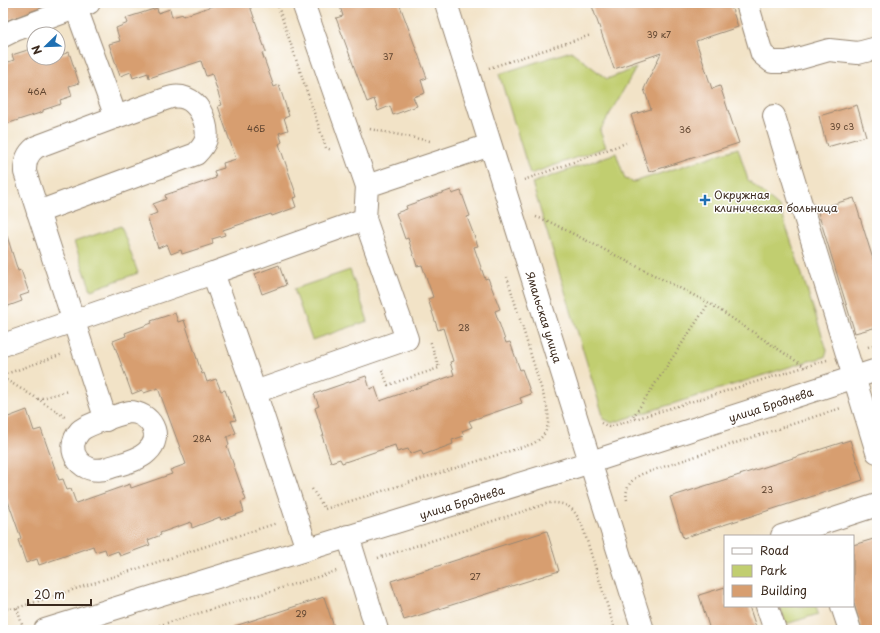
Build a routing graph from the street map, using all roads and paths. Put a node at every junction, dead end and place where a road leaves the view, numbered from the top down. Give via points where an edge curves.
1 (303, 3) edge
2 (446, 3) edge
3 (746, 3) edge
4 (83, 5) edge
5 (591, 35) dead end
6 (3, 36) edge
7 (877, 48) edge
8 (489, 68) dead end
9 (774, 116) dead end
10 (116, 117) junction
11 (364, 128) dead end
12 (438, 142) dead end
13 (626, 143) dead end
14 (490, 146) junction
15 (524, 180) dead end
16 (368, 186) junction
17 (38, 212) junction
18 (536, 217) dead end
19 (365, 219) junction
20 (213, 273) junction
21 (709, 303) junction
22 (68, 323) junction
23 (877, 344) edge
24 (3, 345) edge
25 (846, 354) junction
26 (805, 367) junction
27 (877, 370) edge
28 (3, 377) edge
29 (854, 377) junction
30 (68, 391) dead end
31 (255, 392) junction
32 (38, 399) junction
33 (861, 402) junction
34 (67, 418) dead end
35 (106, 420) dead end
36 (630, 421) junction
37 (609, 427) dead end
38 (877, 452) edge
39 (591, 462) junction
40 (627, 502) dead end
41 (877, 505) edge
42 (278, 516) dead end
43 (819, 530) edge
44 (788, 535) edge
45 (348, 536) junction
46 (307, 549) junction
47 (357, 564) junction
48 (767, 607) edge
49 (842, 607) edge
50 (3, 608) edge
51 (17, 608) junction
52 (24, 630) edge
53 (45, 630) edge
54 (144, 630) edge
55 (377, 630) edge
56 (614, 630) edge
57 (643, 630) edge
58 (775, 630) edge
59 (850, 630) edge

1 - 16 main road
2 - 14 main road, Ямальская улица
3 - 7 main road via 762,54 772,62 787,62 829,50 858,53
4 - 6 main road
4 - 10 main road
5 - 8 path
9 - 25 main road
10 - 17 main road via 36,147 30,152 26,159 25,172
10 - 17 main road via 173,97 184,97 192,101 200,111 206,124 207,135 204,146 196,154
11 - 12 path
13 - 15 path
14 - 16 main road
14 - 39 main road, Ямальская улица
16 - 19 main road
17 - 22 main road
18 - 21 path
19 - 20 main road
19 - 31 main road via 407,339
20 - 22 main road
20 - 31 main road
21 - 26 path
21 - 36 path
22 - 24 main road
22 - 28 path via 70,352
22 - 35 main road
23 - 25 path
25 - 26 path
25 - 29 main road
26 - 36 path
27 - 29 main road, улица Броднева
28 - 32 path
29 - 33 main road
29 - 39 main road, улица Броднева
30 - 32 path
31 - 46 main road
32 - 34 path
33 - 38 main road
33 - 40 path via 642,474 634,478 626,490
36 - 37 path
39 - 45 main road, улица Броднева
39 - 57 main road, Ямальская улица
41 - 43 main road
42 - 51 path via 278,523
43 - 44 main road
45 - 46 main road, улица Броднева
45 - 47 main road
46 - 53 main road, улица Броднева
47 - 54 path
47 - 55 main road
47 - 56 path via 549,503 561,502 577,515
48 - 58 main road
49 - 59 main road
50 - 51 path
51 - 52 path

